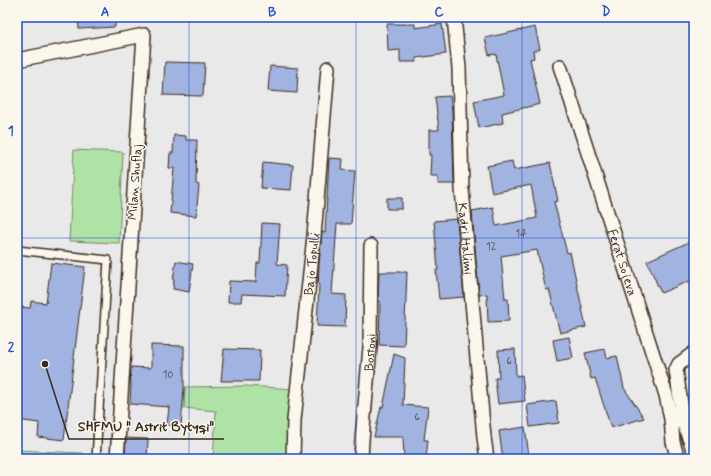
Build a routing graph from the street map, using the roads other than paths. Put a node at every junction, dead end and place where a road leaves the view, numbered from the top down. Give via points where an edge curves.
1 (454, 17) edge
2 (17, 60) edge
3 (560, 66) dead end
4 (328, 68) dead end
5 (371, 246) dead end
6 (17, 250) edge
7 (694, 353) edge
8 (694, 452) edge
9 (96, 459) edge
10 (117, 459) edge
11 (293, 459) edge
12 (362, 459) edge
13 (487, 459) edge
14 (678, 459) edge

1 - 13 street, Kadri Halimi via 459,68 462,189
2 - 10 street, Milan Shuflaj via 144,35
3 - 14 street, Ferat Sojeva via 666,395
4 - 11 street, Bajo Topulli via 314,236 294,420
5 - 12 street, Bostoni via 370,347
6 - 9 lane via 108,260
7 - 8 street via 679,364 676,370 684,424

